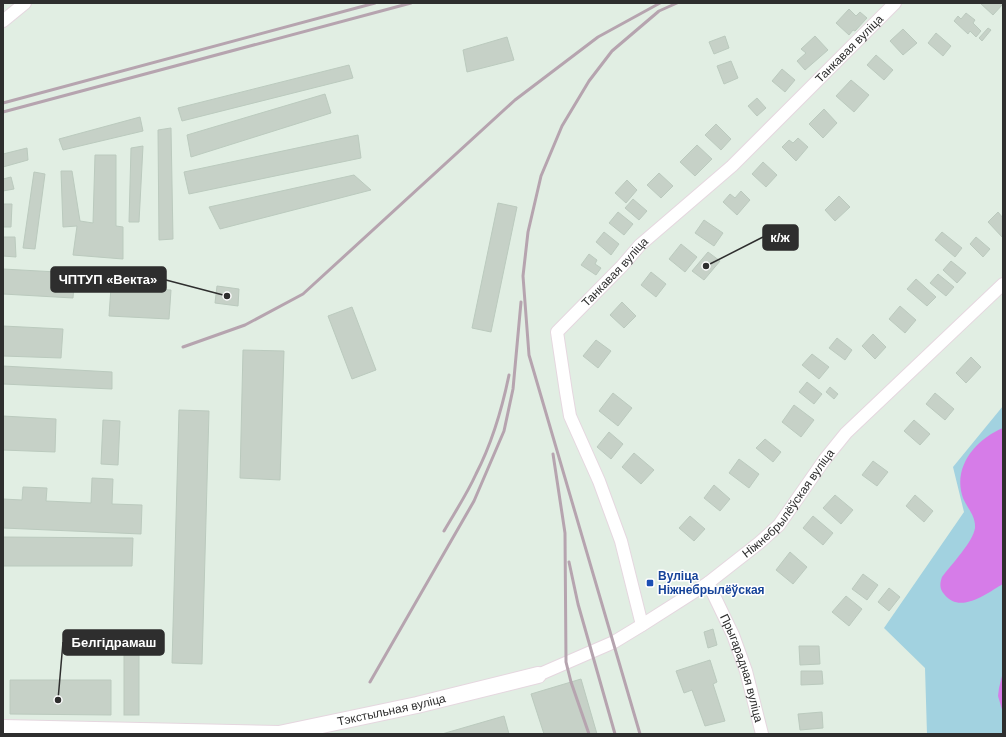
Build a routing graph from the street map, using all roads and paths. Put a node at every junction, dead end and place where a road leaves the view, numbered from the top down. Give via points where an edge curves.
1 (25, 3) edge
2 (895, 3) edge
3 (3, 21) edge
4 (1003, 284) edge
5 (708, 583) junction
6 (642, 625) junction
7 (538, 675) joint
8 (3, 728) edge
9 (762, 734) edge

1 - 3 street
2 - 6 street, Танкавая вуліца via 732,166 640,245 557,332 570,416 599,481 621,541
4 - 5 street, Ніжнебрылёўская вуліца via 846,433 779,525
5 - 6 street, Ніжнебрылёўская вуліца
5 - 9 street, Прыгарадная вуліца via 746,672
6 - 7 street, Ніжнебрылёўская вуліца via 614,642
7 - 8 street, Тэкстыльная вуліца via 417,705 279,734

